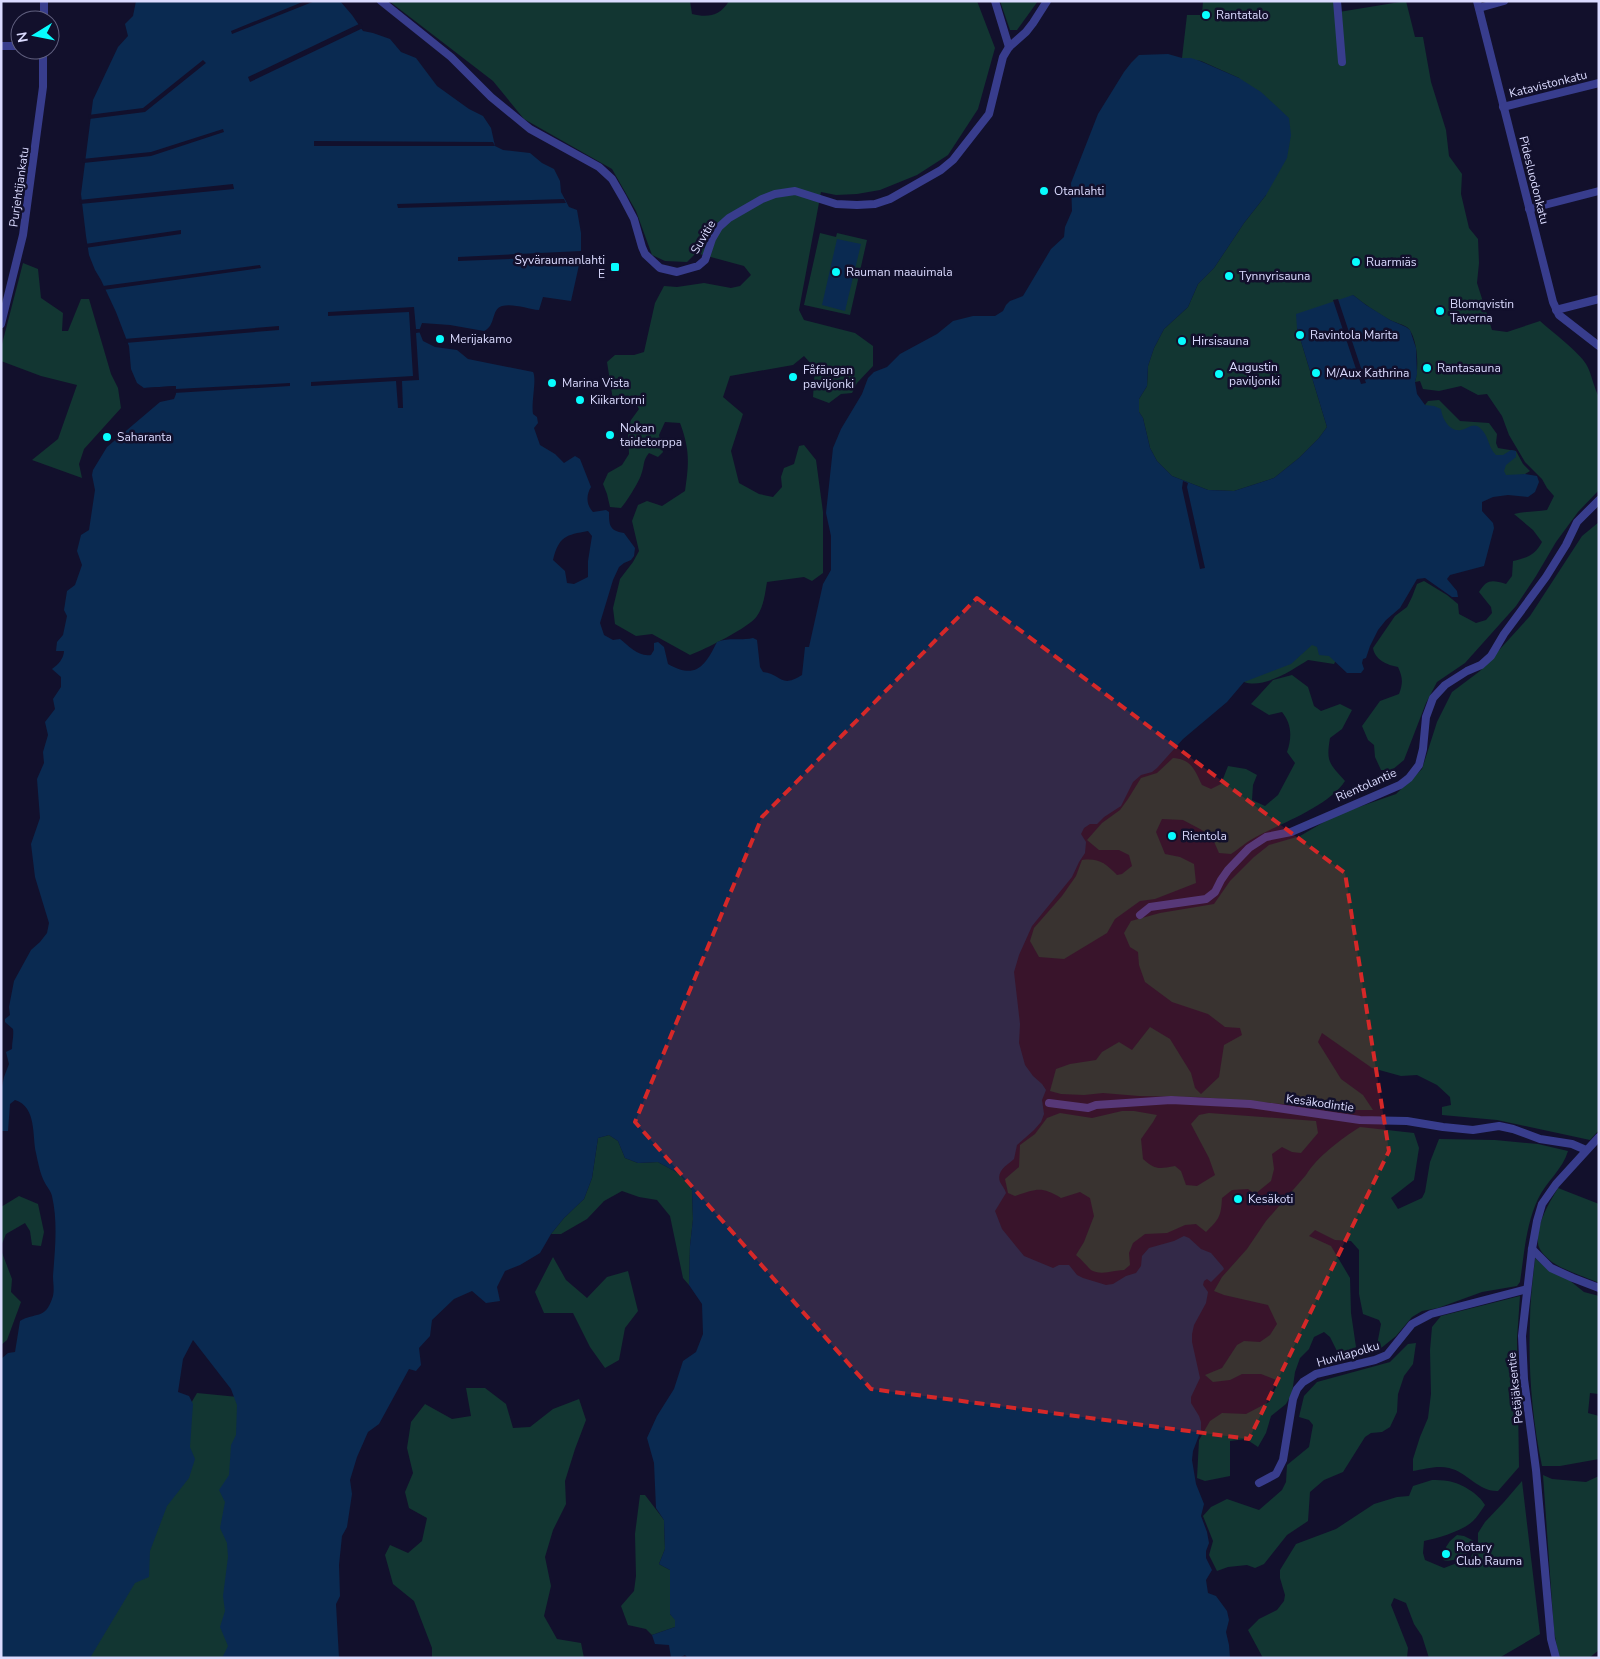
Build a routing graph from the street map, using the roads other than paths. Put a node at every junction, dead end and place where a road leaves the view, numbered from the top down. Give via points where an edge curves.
1 (381, 1) edge
2 (995, 1) edge
3 (1047, 1) edge
4 (1337, 1) edge
5 (1504, 1) edge
6 (1478, 4) edge
7 (1009, 47) junction
8 (43, 60) edge
9 (1342, 62) dead end
10 (1599, 83) edge
11 (1503, 106) junction
12 (1599, 191) edge
13 (1529, 209) junction
14 (1599, 299) edge
15 (1556, 310) junction
16 (1, 324) edge
17 (1599, 346) edge
18 (1599, 500) edge
19 (1140, 915) dead end
20 (1048, 1102) dead end
21 (1599, 1137) edge
22 (1586, 1150) junction
23 (1532, 1249) junction
24 (1599, 1288) edge
25 (1527, 1289) junction
26 (1259, 1483) dead end
27 (1556, 1658) edge

1 - 7 street, Suvitie via 451,57 491,97 530,129 599,167 612,179 624,198 645,254 660,268 677,272 698,266 705,260 719,227 729,218 774,194 795,191 836,204 875,204 941,170 953,160 989,114 1000,67
2 - 7 street
3 - 7 street via 1030,27
4 - 9 street
5 - 6 street
6 - 11 street, Pidesluodonkatu
8 - 16 street, Purjehtijankatu via 42,95 25,226
10 - 11 street, Katavistonkatu
11 - 13 street, Pidesluodonkatu
12 - 13 street
13 - 15 street, Pidesluodonkatu
14 - 15 street
15 - 17 street via 1558,315
18 - 19 street, Rientolantie via 1577,522 1546,577 1491,656 1444,685 1433,698 1426,717 1419,765 1408,778 1400,785 1291,832 1260,841 1228,870 1215,892 1206,899 1150,908
20 - 22 street, Kesäkodintie via 1088,1108 1171,1100 1250,1104 1360,1120 1407,1121 1473,1130 1499,1126
21 - 22 street, Petäjäksentie
22 - 23 street, Petäjäksentie via 1542,1204
23 - 24 street via 1551,1268
23 - 25 street, Petäjäksentie
25 - 26 street, Huvilapolku via 1430,1314 1412,1324 1387,1355 1316,1374 1303,1382 1293,1399 1283,1460 1276,1474
25 - 27 street, Petäjäksentie via 1522,1361

